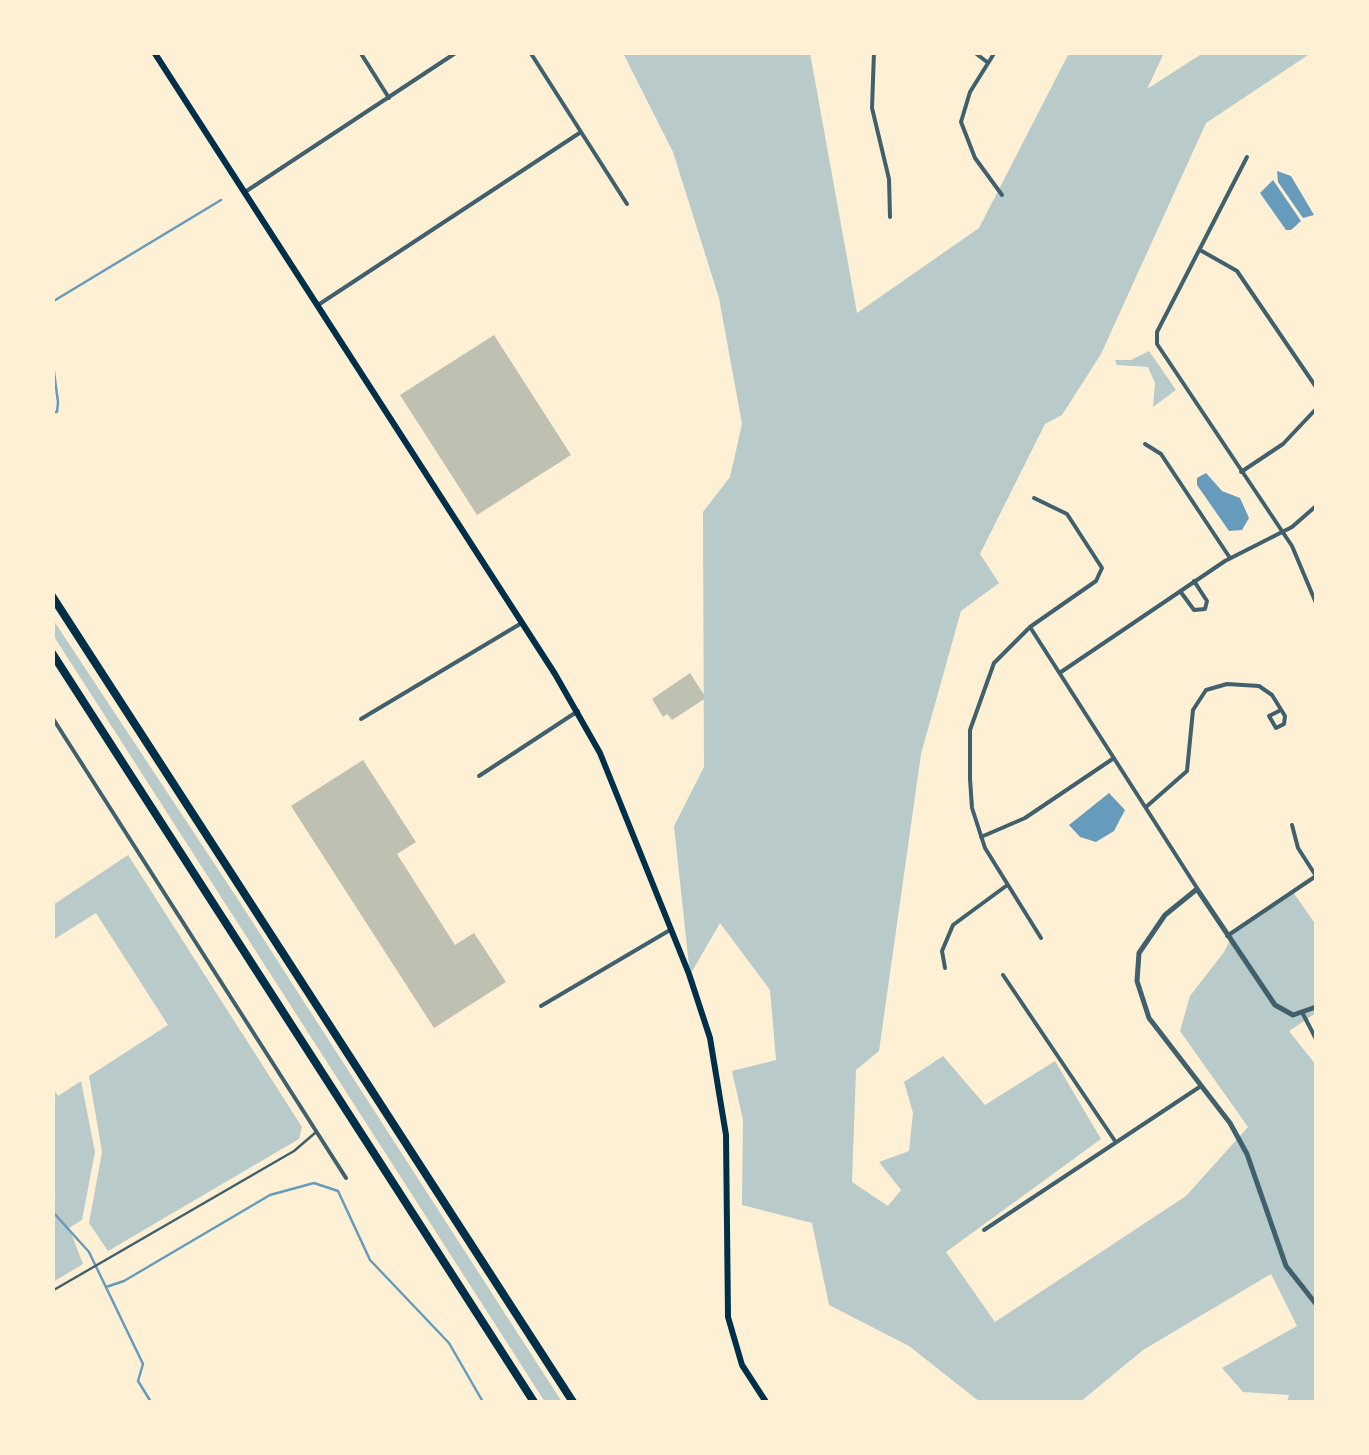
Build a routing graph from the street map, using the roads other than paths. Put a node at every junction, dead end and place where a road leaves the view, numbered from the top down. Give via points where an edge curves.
1 (154, 52) edge
2 (360, 52) edge
3 (457, 52) edge
4 (530, 52) edge
5 (882, 52) edge
6 (974, 52) edge
7 (995, 52) edge
8 (875, 54) edge
9 (987, 62) junction
10 (389, 98) junction
11 (580, 132) junction
12 (1246, 157) dead end
13 (246, 192) junction
14 (1002, 194) dead end
15 (626, 204) dead end
16 (890, 217) dead end
17 (1200, 250) junction
18 (318, 305) junction
19 (1316, 387) edge
20 (1316, 410) edge
21 (1145, 444) dead end
22 (1241, 472) junction
23 (1034, 498) dead end
24 (1316, 506) edge
25 (1283, 532) junction
26 (1230, 558) junction
27 (1194, 581) junction
28 (1180, 591) junction
29 (52, 596) edge
30 (1316, 603) edge
31 (522, 623) junction
32 (1030, 627) junction
33 (52, 653) edge
34 (1061, 672) junction
35 (1279, 711) dead end
36 (578, 712) junction
37 (52, 717) edge
38 (361, 719) dead end
39 (1114, 758) junction
40 (478, 776) dead end
41 (1146, 807) junction
42 (1292, 825) dead end
43 (981, 837) junction
44 (1316, 876) edge
45 (1006, 886) junction
46 (1197, 889) junction
47 (670, 930) junction
48 (1228, 936) junction
49 (1041, 938) dead end
50 (945, 968) dead end
51 (1003, 975) dead end
52 (541, 1006) dead end
53 (1316, 1007) edge
54 (1304, 1014) junction
55 (1316, 1039) edge
56 (1202, 1084) junction
57 (315, 1131) junction
58 (1116, 1142) junction
59 (346, 1178) dead end
60 (984, 1230) dead end
61 (52, 1291) edge
62 (1316, 1304) edge
63 (534, 1402) edge
64 (572, 1402) edge
65 (766, 1402) edge

1 - 13 main road
2 - 10 street
3 - 10 street
4 - 11 street
5 - 8 street
6 - 9 street
7 - 9 street
8 - 16 street via 872,108 889,179
9 - 14 street via 964,106 967,142
10 - 13 street
11 - 15 street
11 - 18 street
12 - 17 street
13 - 18 main road
17 - 19 street via 1237,271
17 - 22 street via 1157,344
18 - 31 main road
20 - 22 street via 1283,444
21 - 26 street via 1161,454
22 - 25 street
23 - 32 street via 1067,514 1102,568 1096,582
24 - 25 street
25 - 26 street
25 - 30 street
26 - 27 street
27 - 28 street
27 - 28 street via 1207,601 1202,611
28 - 34 street
29 - 64 highway
31 - 36 main road
31 - 38 street
32 - 34 street
32 - 43 street via 994,663 970,730 972,808
33 - 63 highway
34 - 39 street
35 - 41 street via 1272,694 1256,686 1203,692 1192,714 1187,772
36 - 40 street
36 - 47 main road
37 - 57 street
39 - 41 street
39 - 43 street via 1026,818
41 - 46 street
42 - 44 street
43 - 45 street
44 - 48 street
45 - 49 street
45 - 50 street via 954,924 942,951
46 - 48 street
46 - 56 street via 1150,933 1137,962 1142,1004 1163,1041
47 - 52 street
47 - 65 main road via 702,1009 721,1088 728,1317 742,1365
48 - 54 street via 1268,996 1289,1014
51 - 58 street
53 - 54 street
54 - 55 street
56 - 58 street
56 - 62 street via 1247,1154 1286,1266
57 - 59 street
57 - 61 lane via 294,1151
58 - 60 street

